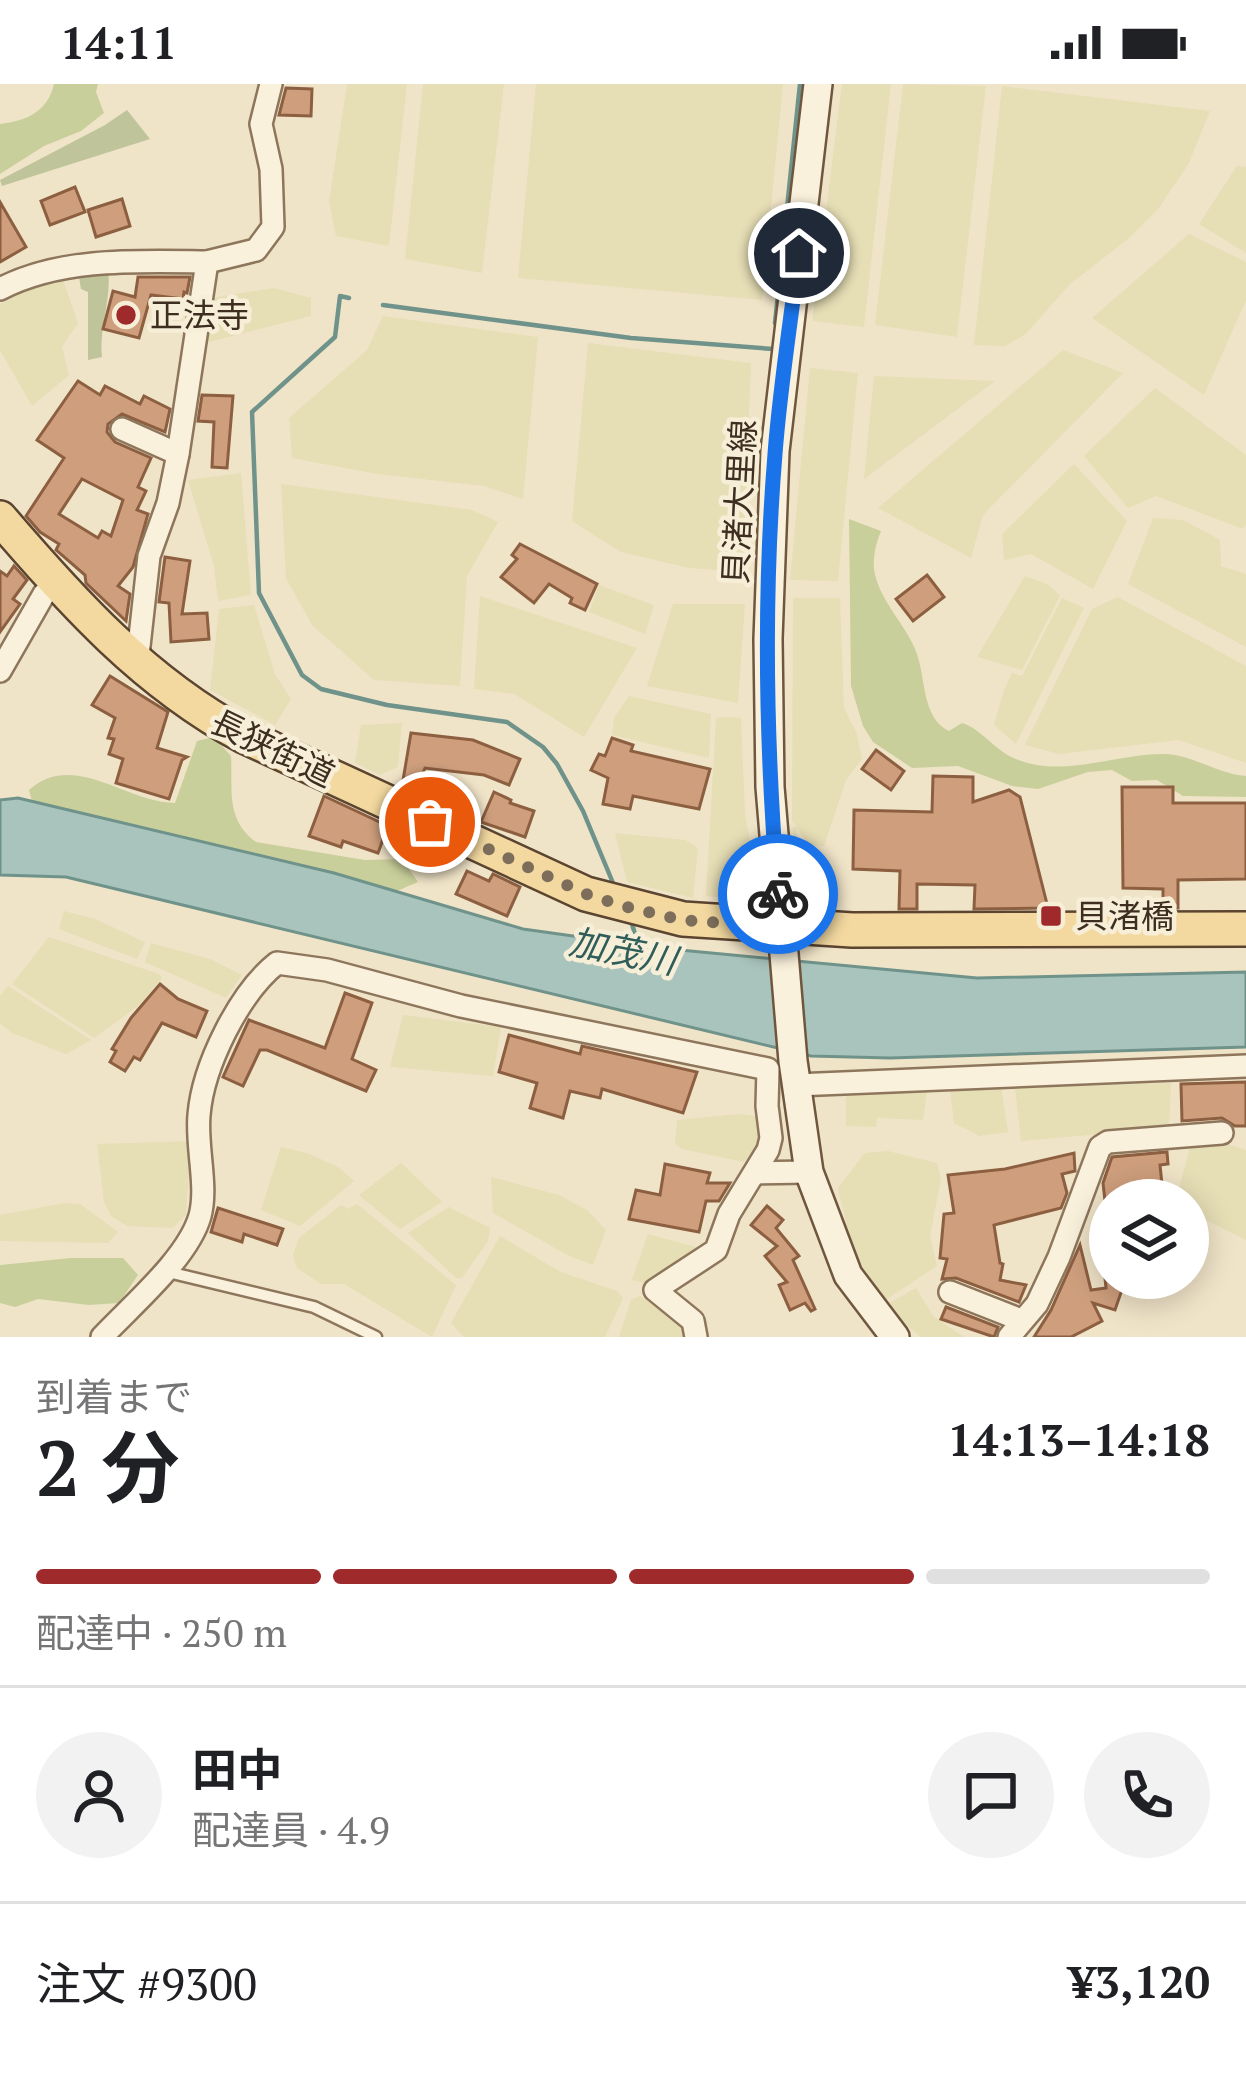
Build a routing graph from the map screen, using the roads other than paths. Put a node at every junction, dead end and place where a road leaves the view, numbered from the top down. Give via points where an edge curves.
1 (271, 84) edge
2 (818, 84) edge
3 (207, 262) junction
4 (0, 289) edge
5 (122, 429) dead end
6 (178, 454) junction
7 (0, 518) edge
8 (59, 583) junction
9 (137, 664) junction
10 (0, 671) edge
11 (1246, 929) edge
12 (782, 938) junction
13 (1246, 1066) edge
14 (795, 1080) junction
15 (1222, 1133) dead end
16 (808, 1172) junction
17 (755, 1173) junction
18 (163, 1271) junction
19 (950, 1292) dead end
20 (1015, 1329) edge
21 (102, 1337) edge
22 (376, 1337) edge
23 (696, 1337) edge
24 (895, 1337) edge

1 - 3 street via 261,124 273,227 256,250
2 - 12 street, 貝渚大里線 via 771,533 769,741
3 - 4 street via 69,267
3 - 6 street
5 - 6 street
6 - 9 street via 149,556
7 - 8 main road, 長狭街道
8 - 9 main road, 長狭街道
8 - 10 street via 44,594
9 - 12 main road, 長狭街道 via 244,736 586,894
11 - 12 main road, 長狭街道
12 - 14 street
13 - 14 street
14 - 16 street
15 - 20 street via 1100,1147 1059,1257
16 - 17 street
16 - 24 street via 848,1275
17 - 18 street via 771,1138 768,1069 277,963 218,1046 199,1114 201,1213
17 - 23 street via 716,1250 655,1290 693,1321
18 - 21 street
18 - 22 lane via 314,1307
19 - 20 street

